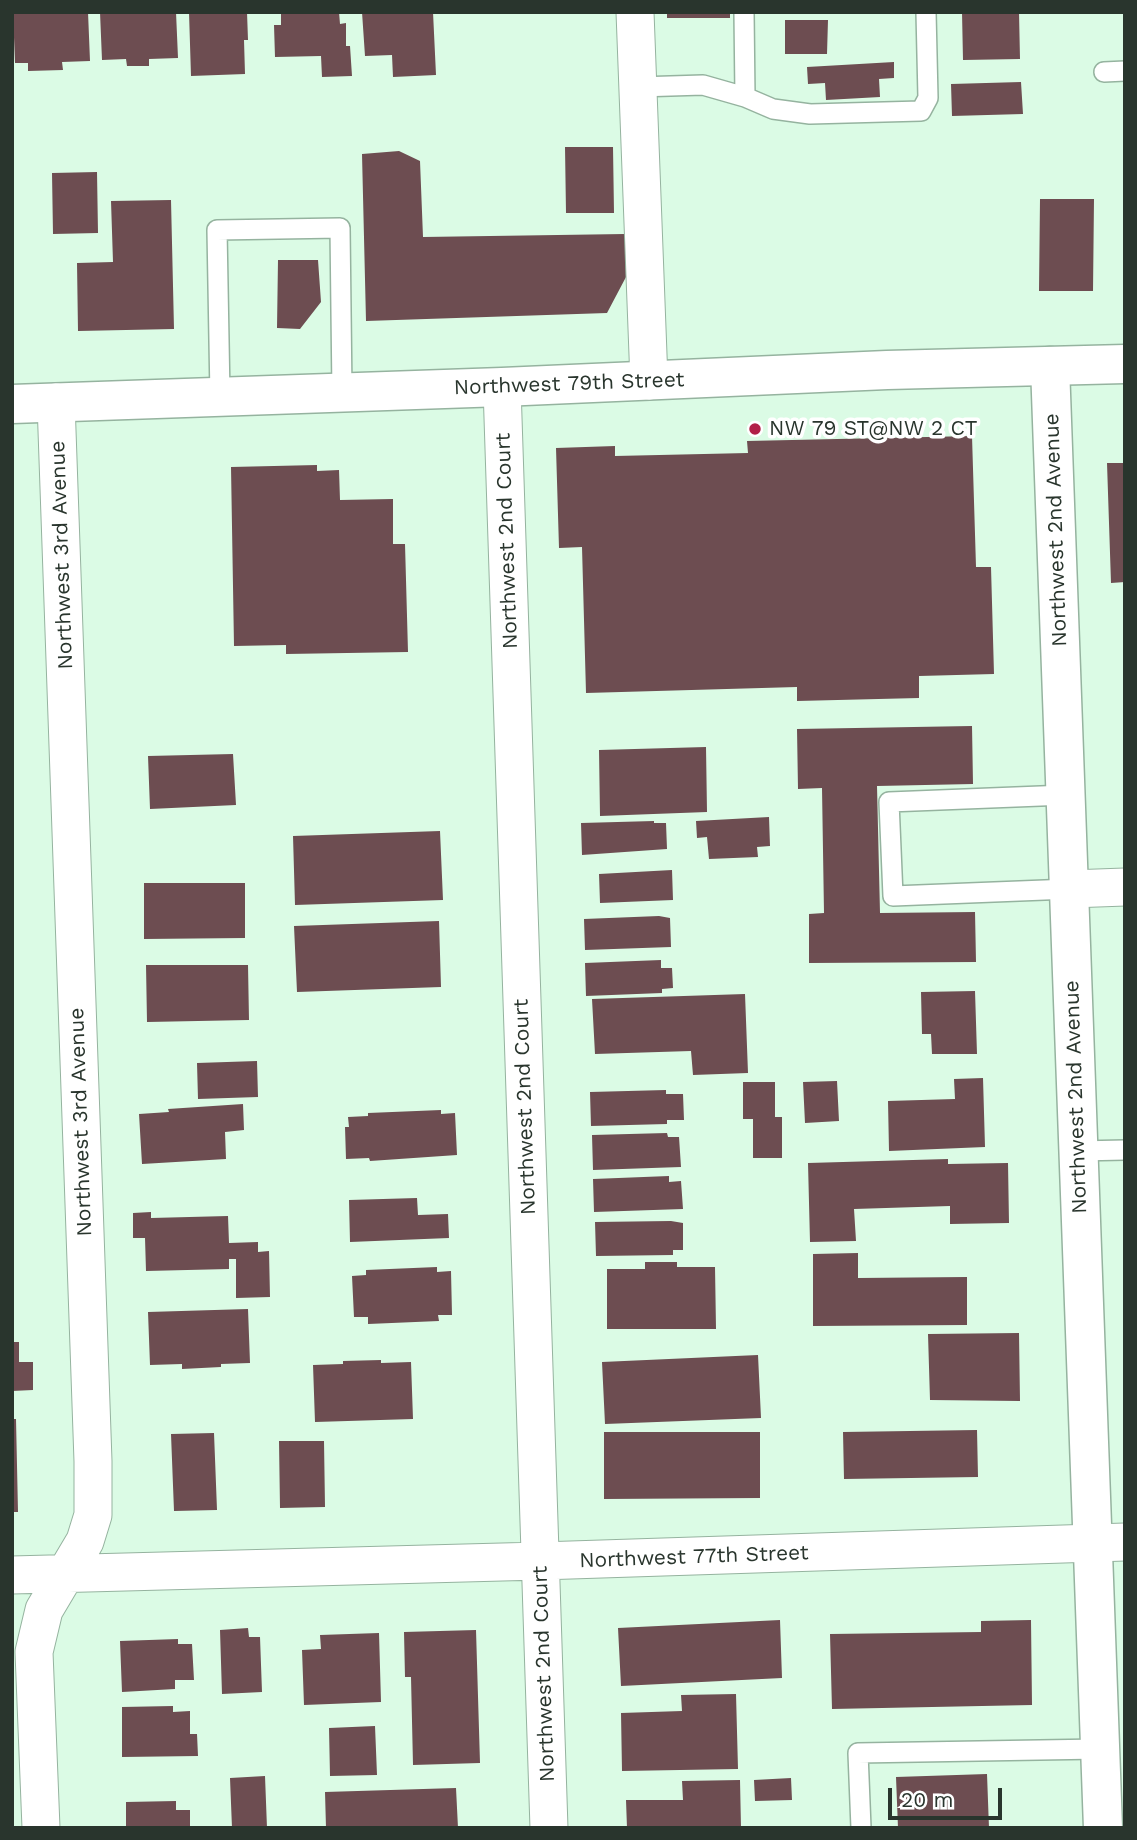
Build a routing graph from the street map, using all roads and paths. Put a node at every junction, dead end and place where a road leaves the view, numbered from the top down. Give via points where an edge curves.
1 (635, 12) edge
2 (744, 12) edge
3 (926, 12) edge
4 (1125, 71) edge
5 (1104, 72) dead end
6 (638, 87) junction
7 (745, 97) junction
8 (1125, 364) edge
9 (1049, 366) junction
10 (649, 381) junction
11 (502, 387) junction
12 (342, 393) junction
13 (220, 396) junction
14 (57, 402) junction
15 (12, 404) edge
16 (1066, 795) junction
17 (1125, 887) edge
18 (1070, 889) junction
19 (1125, 1150) edge
20 (1078, 1151) junction
21 (1108, 1543) edge
22 (540, 1561) junction
23 (66, 1573) junction
24 (12, 1575) edge
25 (1100, 1749) junction
26 (41, 1828) edge
27 (549, 1828) edge
28 (861, 1828) edge
29 (1103, 1828) edge

1 - 6 street
2 - 7 lane
3 - 7 lane via 928,98 921,111 810,114 773,109
4 - 5 lane
6 - 7 lane via 704,85
6 - 10 street
8 - 9 street, Northwest 79th Street
9 - 10 street, Northwest 79th Street
9 - 16 street, Northwest 2nd Avenue
10 - 11 street, Northwest 79th Street
11 - 12 street, Northwest 79th Street
11 - 22 street, Northwest 2nd Court
12 - 13 street, Northwest 79th Street
12 - 13 lane via 340,228 217,230
13 - 14 street, Northwest 79th Street
14 - 15 street, Northwest 79th Street
14 - 23 street, Northwest 3rd Avenue via 93,1461 93,1515 85,1541
16 - 18 street, Northwest 2nd Avenue
16 - 18 lane via 889,802 890,842 893,896
17 - 18 street
18 - 20 street, Northwest 2nd Avenue
19 - 20 lane
20 - 21 street, Northwest 2nd Avenue
21 - 22 street, Northwest 77th Street
21 - 25 street, Northwest 2nd Avenue
22 - 23 street, Northwest 77th Street
22 - 27 street, Northwest 2nd Court
23 - 24 street, Northwest 77th Street
23 - 26 street, Northwest 3rd Avenue via 44,1610 34,1652
25 - 28 lane via 858,1753
25 - 29 street, Northwest 2nd Avenue

